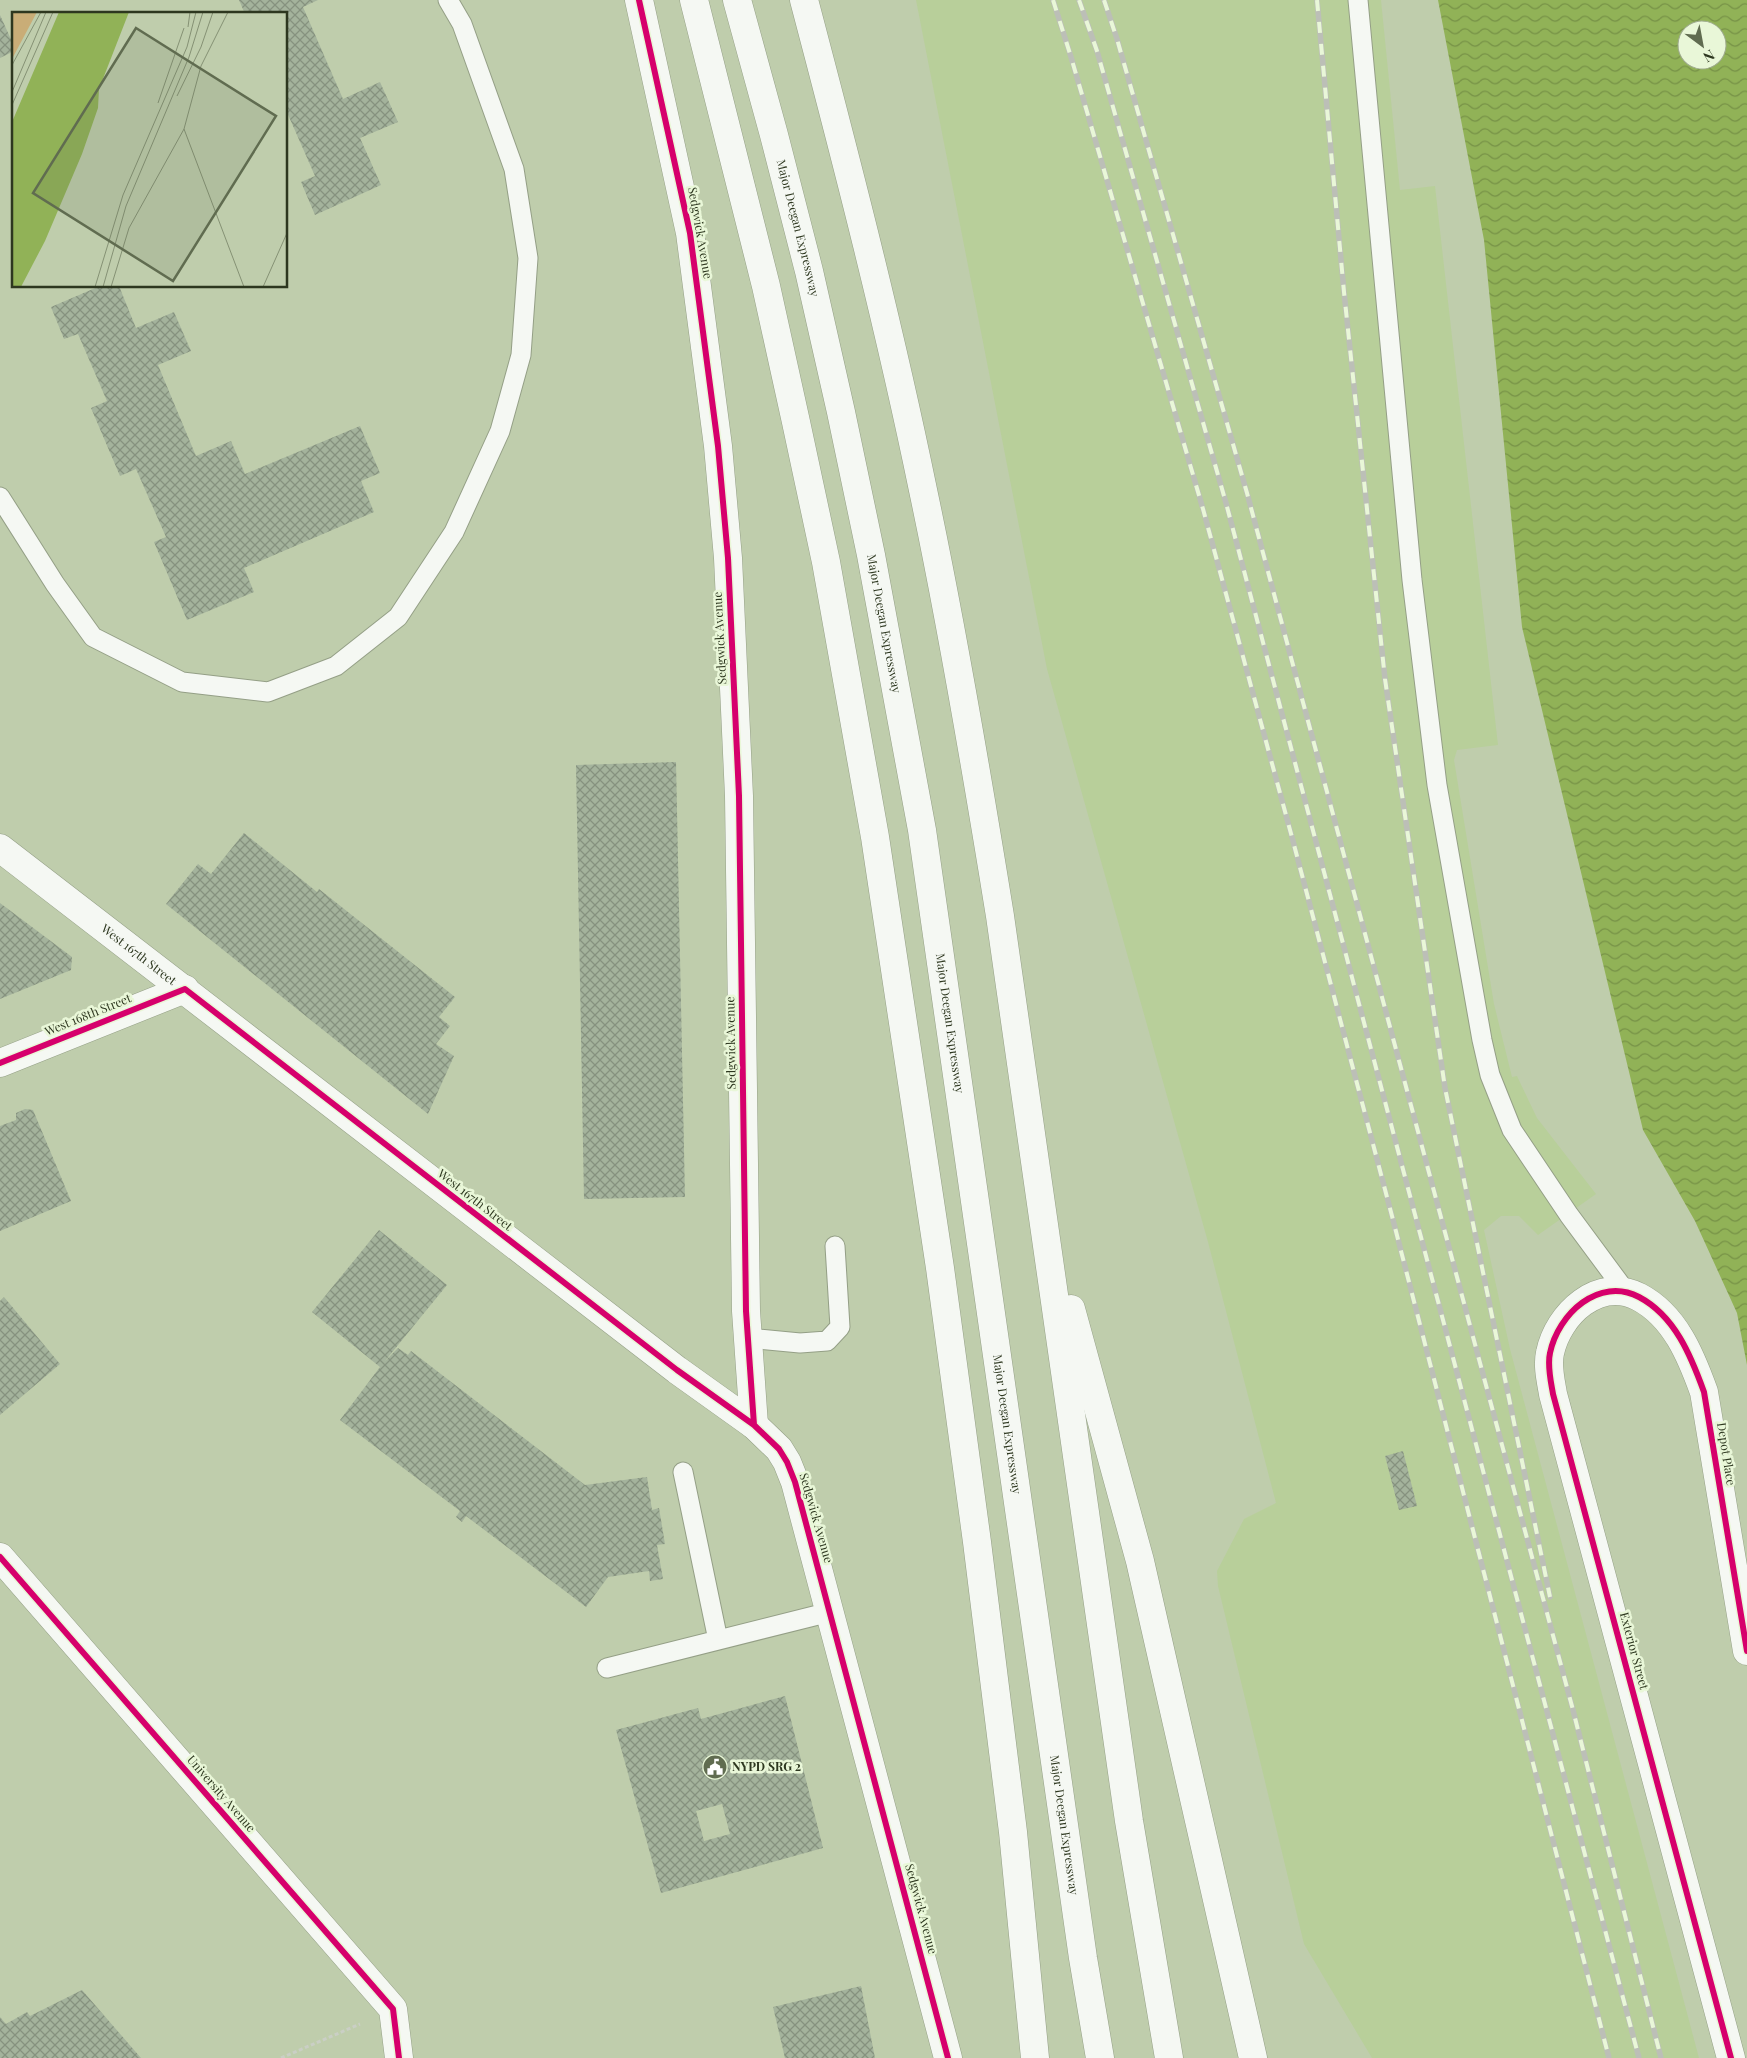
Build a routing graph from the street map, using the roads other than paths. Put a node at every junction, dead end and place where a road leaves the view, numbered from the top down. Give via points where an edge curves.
1 (448, 0) edge
2 (639, 0) edge
3 (694, 0) edge
4 (737, 0) edge
5 (804, 0) edge
6 (1358, 0) edge
7 (0, 497) edge
8 (0, 848) edge
9 (185, 990) junction
10 (0, 1062) edge
11 (1040, 1194) junction
12 (835, 1246) dead end
13 (1626, 1292) junction
14 (748, 1338) junction
15 (754, 1425) junction
16 (683, 1472) dead end
17 (0, 1557) edge
18 (830, 1612) junction
19 (718, 1640) junction
20 (1747, 1651) edge
21 (608, 1668) dead end
22 (1153, 1965) junction
23 (399, 2058) edge
24 (948, 2058) edge
25 (1035, 2058) edge
26 (1100, 2058) edge
27 (1168, 2058) edge
28 (1184, 2058) edge
29 (1253, 2058) edge
30 (1731, 2058) edge

1 - 7 lane via 462,24 514,169 528,258 521,355 500,431 454,532 398,616 336,666 268,692 182,682 93,637
2 - 14 main road, Sedgwick Avenue via 690,233 717,436 728,558 739,796
3 - 25 main road via 766,286 796,422 831,591 875,837 940,1268 978,1552 1013,1832
4 - 26 main road, Major Deegan Expressway via 806,261 841,412 920,821
5 - 11 main road via 862,224 924,491 977,772
6 - 13 lane via 1412,580 1437,785 1482,1040 1490,1075 1512,1130
8 - 9 main road, West 167th Street
9 - 10 main road, West 168th Street
9 - 15 main road, West 167th Street via 677,1370
11 - 22 main road via 1128,1821
11 - 29 main road via 1140,1561
12 - 14 lane via 840,1327 827,1340 800,1343
13 - 20 main road, Depot Place via 1656,1309 1685,1344 1695,1365 1704,1392
13 - 30 main road, Exterior Street via 1594,1296 1579,1303 1556,1336 1549,1354 1549,1374
14 - 15 main road, Sedgwick Avenue
15 - 18 main road, Sedgwick Avenue via 788,1462
16 - 19 lane
17 - 23 main road, University Avenue via 393,2010
18 - 19 lane
18 - 24 main road, Sedgwick Avenue
19 - 21 lane
22 - 27 main road
22 - 28 main road

